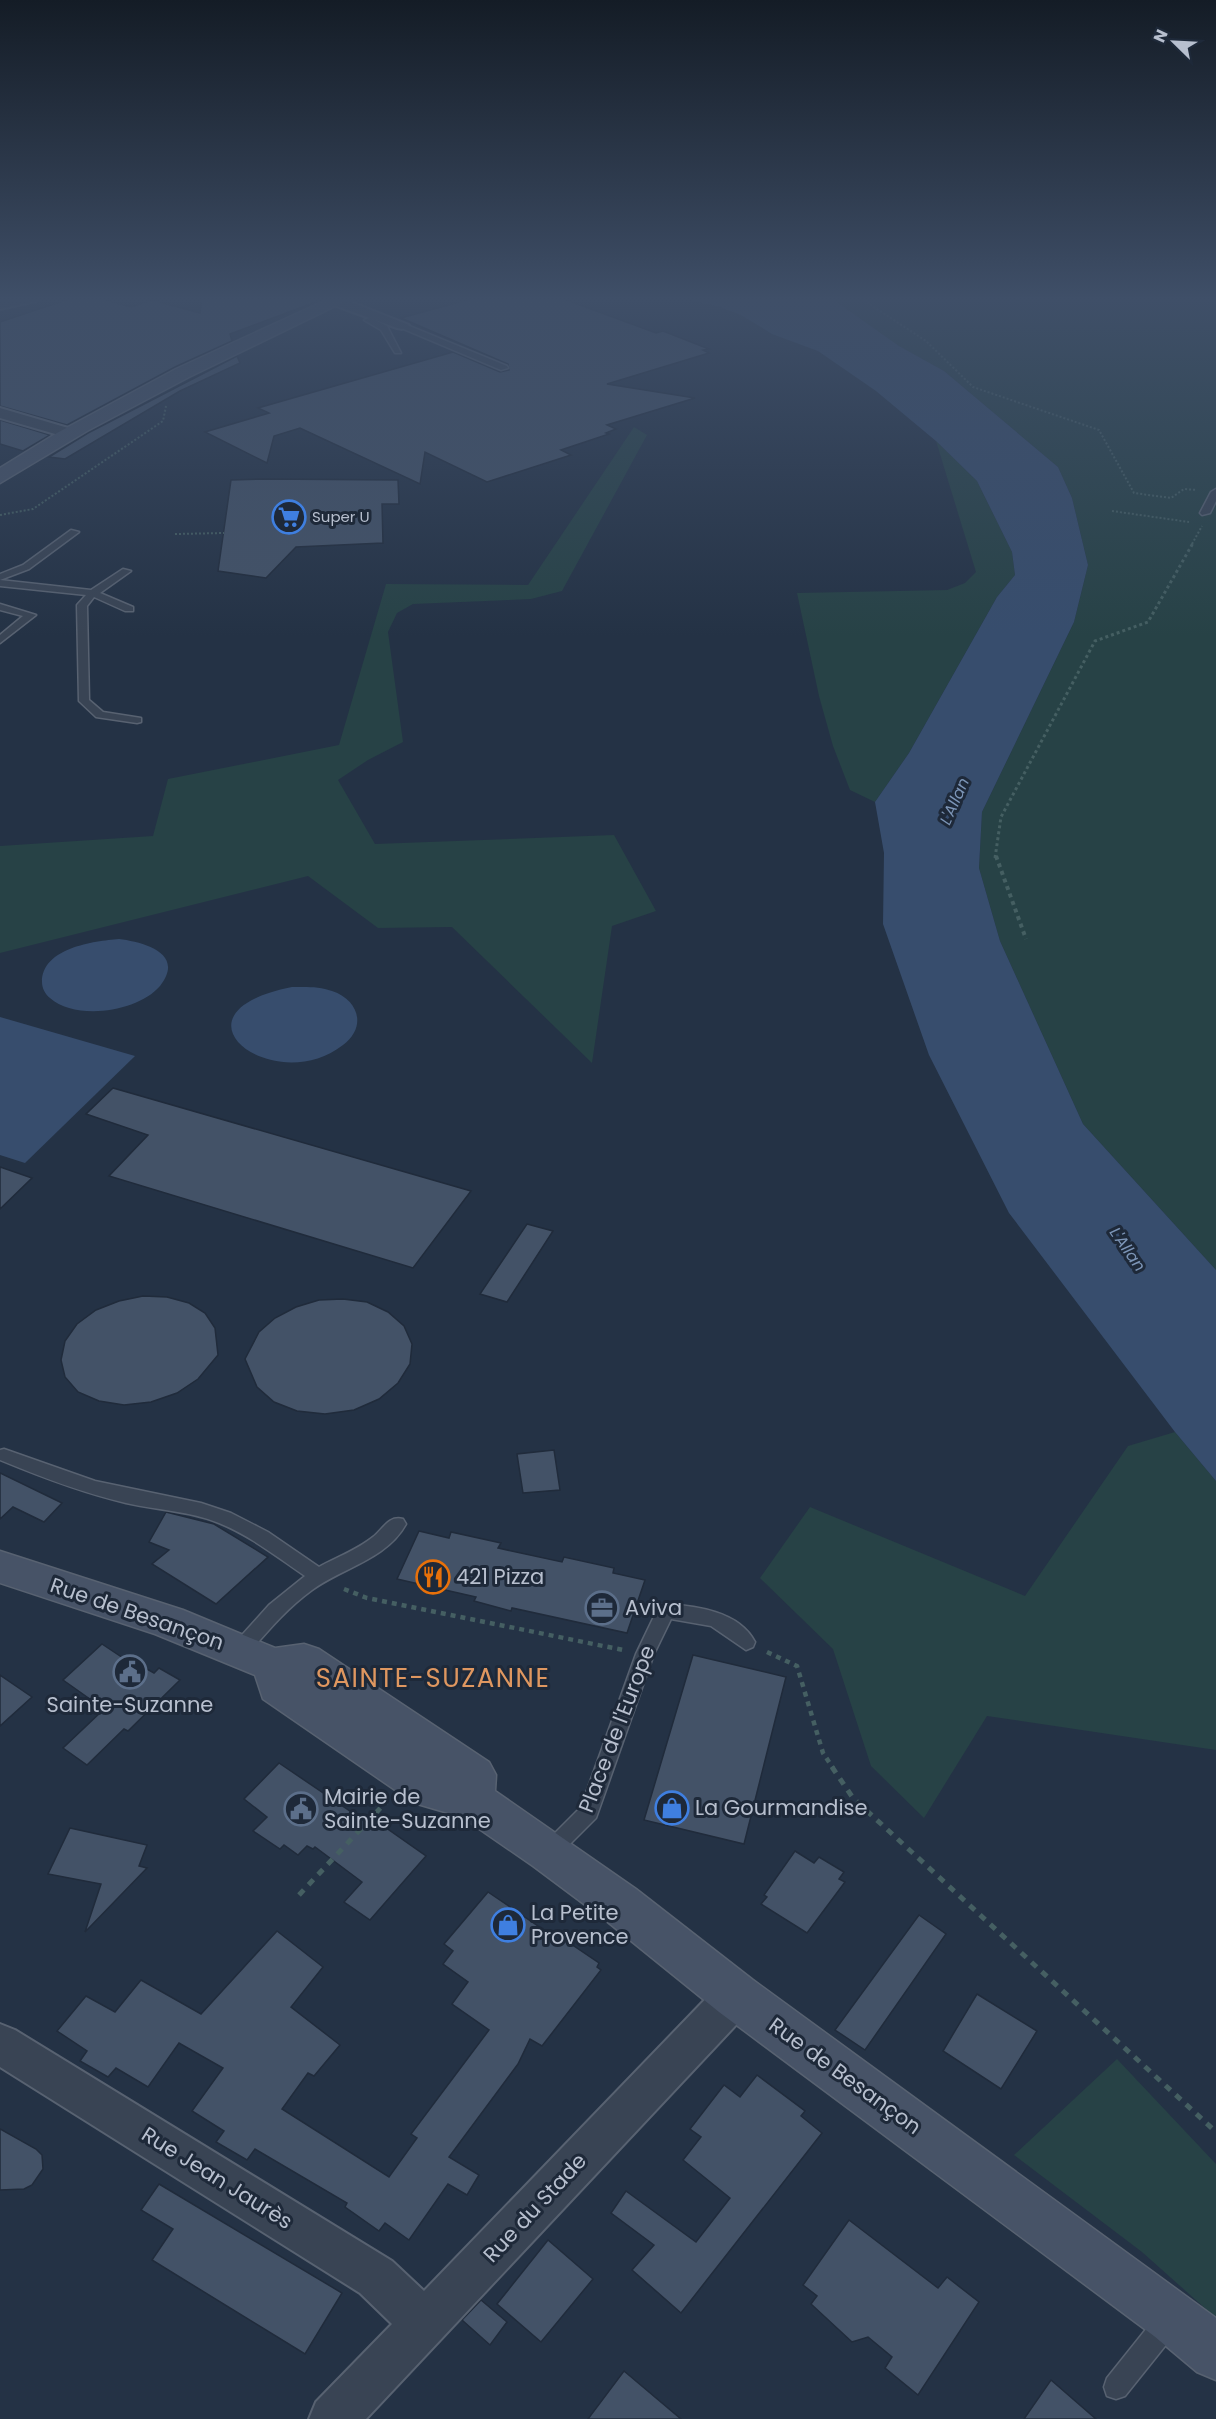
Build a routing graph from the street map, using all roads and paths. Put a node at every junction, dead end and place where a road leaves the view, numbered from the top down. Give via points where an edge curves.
1 (111, 411) edge
2 (164, 411) edge
3 (1043, 411) edge
4 (0, 413) edge
5 (69, 433) junction
6 (2, 474) edge
7 (1211, 492) edge
8 (1112, 511) dead end
9 (1205, 513) joint
10 (0, 515) edge
11 (1202, 524) junction
12 (74, 532) dead end
13 (224, 533) dead end
14 (176, 534) dead end
15 (126, 571) dead end
16 (0, 577) edge
17 (0, 584) edge
18 (93, 593) junction
19 (0, 606) edge
20 (129, 609) dead end
21 (0, 640) edge
22 (137, 720) dead end
23 (1026, 939) dead end
24 (4, 1455) dead end
25 (397, 1524) dead end
26 (0, 1567) edge
27 (318, 1576) junction
28 (746, 1642) joint
29 (645, 1654) junction
30 (257, 1658) junction
31 (377, 1796) dead end
32 (549, 1852) junction
33 (298, 1895) dead end
34 (736, 1995) junction
35 (0, 2044) edge
36 (1216, 2133) edge
37 (1173, 2317) junction
38 (425, 2323) junction
39 (1216, 2353) edge
40 (1116, 2387) dead end
41 (333, 2419) edge

1 - 5 main road
2 - 10 path via 163,420 33,508
3 - 7 path via 1099,430 1134,493 1171,498 1184,489
4 - 5 street
5 - 6 main road
7 - 9 lane
8 - 11 path
9 - 11 path
11 - 23 path via 1148,622 1095,641 1001,817 995,860
12 - 16 lane via 26,567
13 - 14 path
15 - 18 lane
17 - 18 lane
18 - 20 lane
18 - 22 lane via 82,605 84,701 99,715
19 - 21 lane via 31,615
24 - 27 lane via 54,1475 126,1496 173,1503 226,1518
25 - 27 lane via 374,1548
26 - 30 main road, Rue de Besançon via 169,1622
27 - 29 path via 367,1598
27 - 30 lane via 278,1605
28 - 29 lane, Place de l'Europe via 727,1623 701,1614 665,1611
28 - 36 path via 797,1666 823,1753 853,1798
29 - 32 lane, Place de l'Europe via 589,1812
30 - 32 main road, Rue de Besançon via 278,1687 429,1790 473,1800
31 - 33 path via 386,1802
32 - 34 main road, Rue de Besançon
34 - 37 main road, Rue de Besançon
34 - 38 street, Rue du Stade
35 - 38 street, Rue Jean Jaurès via 376,2277
37 - 39 main road, Rue de Besançon
37 - 40 lane
38 - 41 street, Rue du Stade

